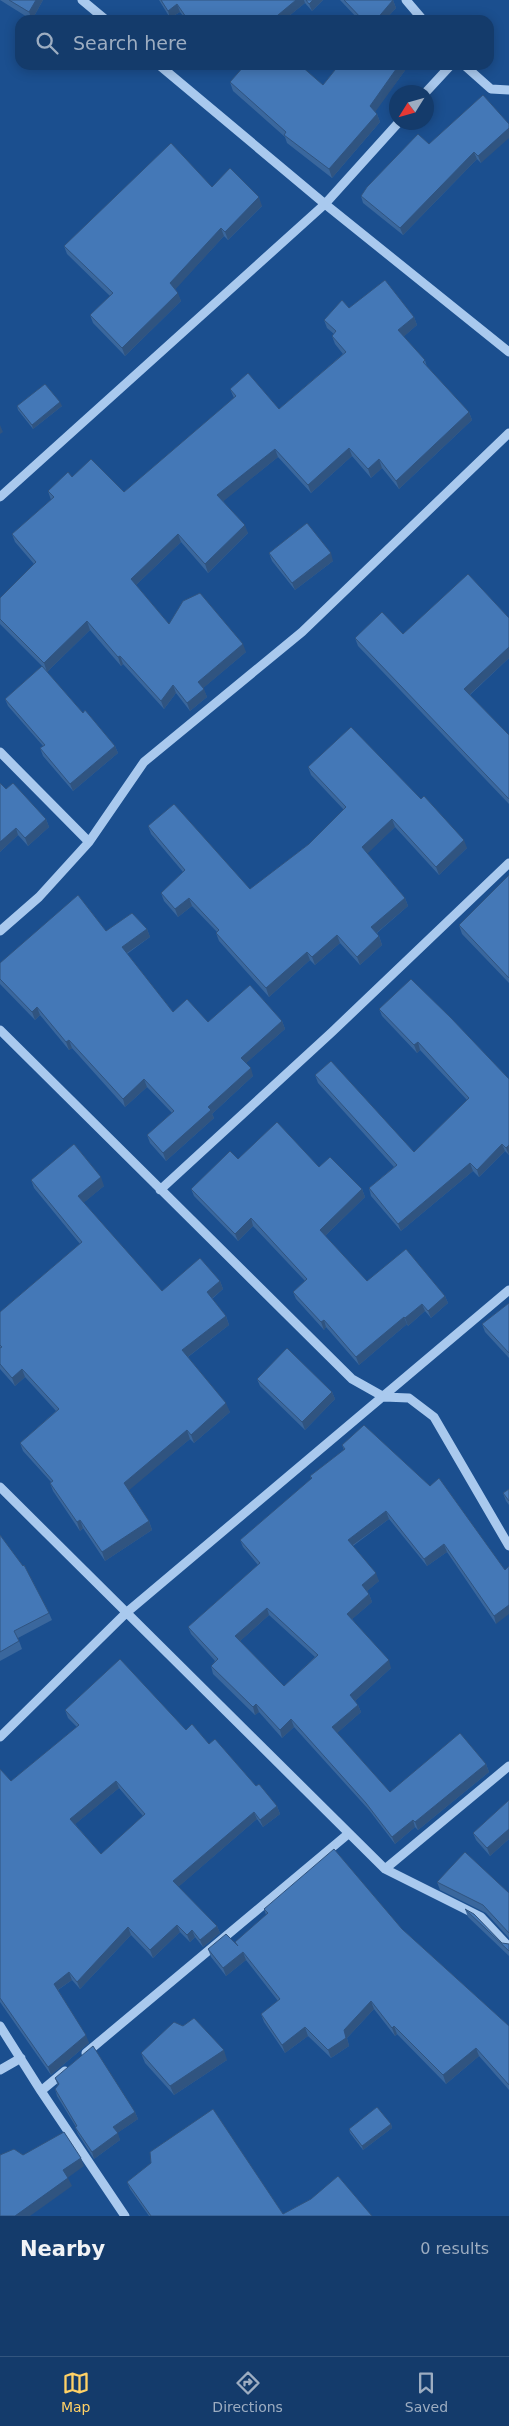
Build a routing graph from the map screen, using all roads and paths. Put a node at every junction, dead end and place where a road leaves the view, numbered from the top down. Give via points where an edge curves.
1 (82, 0) edge
2 (406, 0) edge
3 (100, 15) edge
4 (419, 15) edge
5 (165, 70) edge
6 (446, 70) edge
7 (470, 70) edge
8 (432, 85) edge
9 (509, 90) edge
10 (392, 130) edge
11 (325, 204) junction
12 (509, 352) edge
13 (509, 433) edge
14 (0, 497) edge
15 (0, 752) edge
16 (89, 842) junction
17 (509, 863) edge
18 (0, 931) edge
19 (0, 1030) edge
20 (160, 1190) junction
21 (509, 1290) edge
22 (384, 1397) junction
23 (0, 1487) edge
24 (509, 1546) edge
25 (126, 1613) junction
26 (0, 1737) edge
27 (509, 1766) edge
28 (348, 1834) junction
29 (385, 1869) junction
30 (509, 1947) edge
31 (0, 2026) edge
32 (21, 2058) junction
33 (78, 2060) edge
34 (71, 2066) edge
35 (0, 2070) edge
36 (41, 2092) junction
37 (125, 2216) edge

1 - 3 street
2 - 4 street
5 - 11 street
6 - 8 street
7 - 9 street via 491,89
10 - 11 street
11 - 12 street
11 - 14 street
13 - 16 street via 302,632 144,762
15 - 16 street
16 - 18 street via 39,897
17 - 20 street
19 - 20 street
20 - 22 street via 352,1379
21 - 22 street
22 - 24 street via 409,1398 434,1417
22 - 25 street
23 - 25 street
25 - 26 street
25 - 28 street
27 - 29 street
28 - 29 street
28 - 33 street
29 - 30 street via 481,1917
31 - 32 street
32 - 35 street
32 - 36 street
34 - 36 street
36 - 37 street

